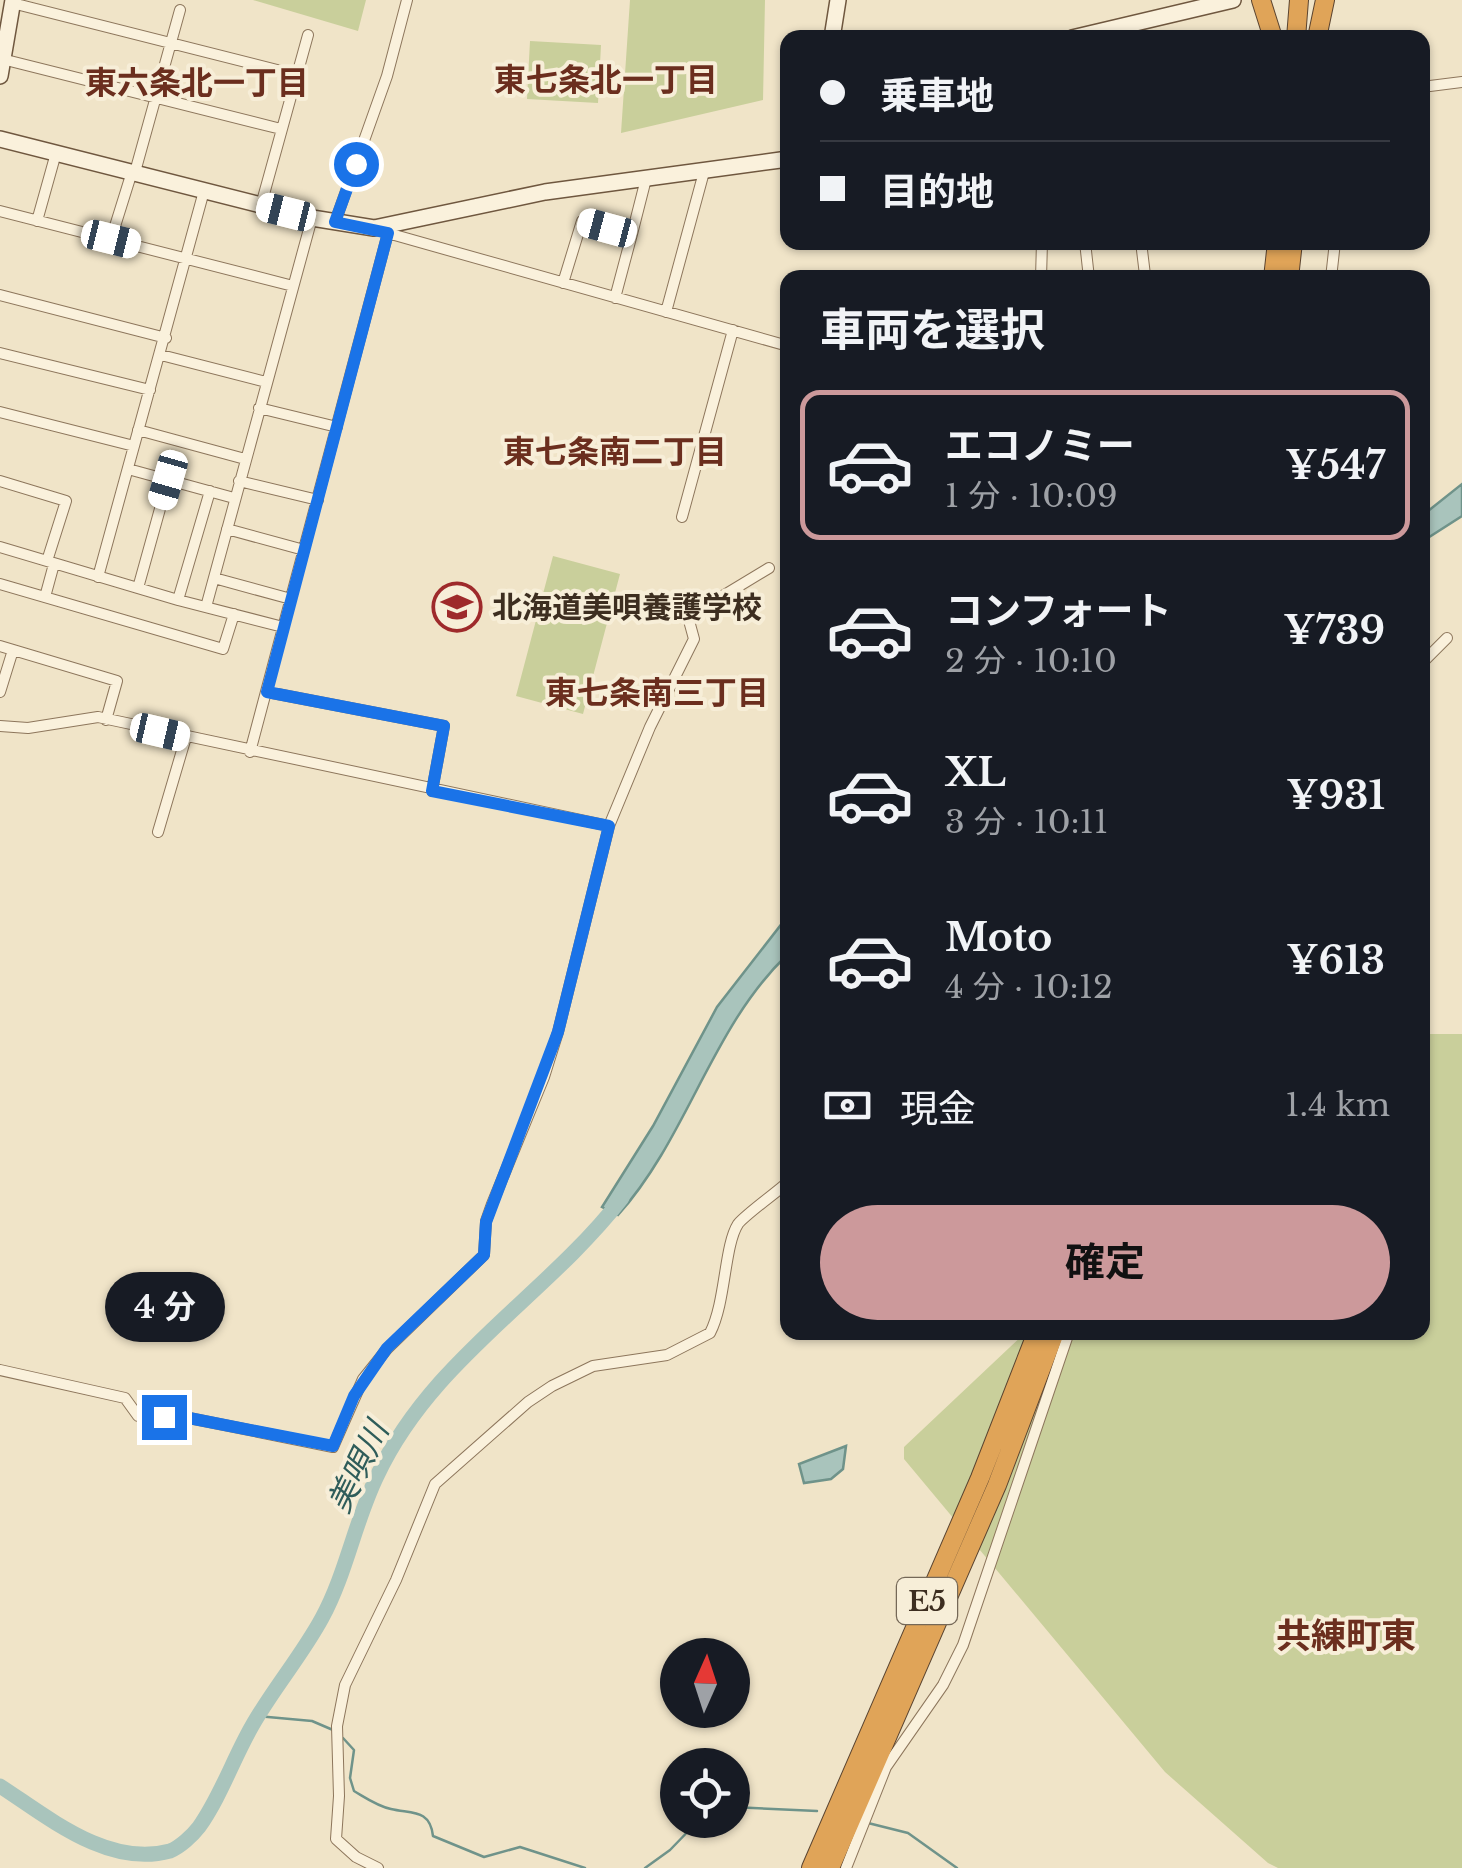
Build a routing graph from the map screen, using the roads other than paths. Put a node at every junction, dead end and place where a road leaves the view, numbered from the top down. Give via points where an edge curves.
1 (407, 0) edge
2 (838, 0) edge
3 (1233, 0) edge
4 (1261, 0) edge
5 (1299, 0) edge
6 (1322, 0) edge
7 (9, 7) edge
8 (180, 10) dead end
9 (833, 30) edge
10 (1106, 30) edge
11 (1270, 30) edge
12 (1297, 30) edge
13 (1319, 30) edge
14 (308, 36) dead end
15 (172, 44) junction
16 (2, 58) edge
17 (297, 75) junction
18 (0, 76) edge
19 (1462, 82) edge
20 (1430, 86) edge
21 (156, 98) junction
22 (281, 130) junction
23 (0, 139) edge
24 (56, 153) junction
25 (780, 159) edge
26 (135, 172) junction
27 (704, 172) junction
28 (646, 179) junction
29 (204, 191) junction
30 (261, 205) junction
31 (0, 210) edge
32 (312, 218) junction
33 (37, 221) junction
34 (335, 222) junction
35 (381, 231) junction
36 (632, 234) junction
37 (111, 239) junction
38 (186, 258) junction
39 (563, 283) junction
40 (293, 286) junction
41 (0, 295) edge
42 (615, 298) junction
43 (666, 312) junction
44 (733, 330) junction
45 (166, 338) junction
46 (780, 344) edge
47 (0, 353) edge
48 (161, 355) junction
49 (266, 382) junction
50 (150, 390) junction
51 (259, 408) junction
52 (0, 412) edge
53 (337, 427) junction
54 (138, 430) junction
55 (134, 446) junction
56 (245, 459) junction
57 (128, 469) junction
58 (0, 480) edge
59 (168, 480) junction
60 (239, 481) junction
61 (210, 491) junction
62 (234, 498) junction
63 (318, 500) junction
64 (682, 517) dead end
65 (226, 529) junction
66 (0, 548) edge
67 (304, 550) junction
68 (51, 562) junction
69 (768, 568) dead end
70 (98, 576) junction
71 (214, 578) junction
72 (0, 584) edge
73 (138, 588) junction
74 (45, 597) junction
75 (291, 599) junction
76 (178, 600) junction
77 (206, 607) junction
78 (234, 614) junction
79 (284, 627) junction
80 (1448, 638) dead end
81 (0, 646) edge
82 (13, 650) junction
83 (1430, 655) edge
84 (0, 692) edge
85 (267, 692) junction
86 (106, 720) junction
87 (0, 726) edge
88 (186, 738) junction
89 (250, 752) junction
90 (432, 791) junction
91 (609, 826) junction
92 (158, 832) dead end
93 (780, 1189) edge
94 (1034, 1340) edge
95 (1052, 1340) edge
96 (1066, 1340) edge
97 (0, 1370) edge
98 (378, 1868) edge
99 (811, 1868) edge
100 (830, 1868) edge
101 (846, 1868) edge

1 - 34 street
2 - 9 street
3 - 10 street
4 - 11 highway
5 - 12 highway
6 - 13 highway
7 - 15 street
7 - 16 street
8 - 15 street
14 - 17 street
15 - 17 street
15 - 21 street
16 - 18 street
16 - 21 street
17 - 22 street
19 - 20 street
21 - 22 street
21 - 26 street
22 - 30 street
23 - 24 street
24 - 26 street
24 - 33 street
25 - 27 street
26 - 29 street
26 - 37 street
27 - 28 street
27 - 43 street
28 - 35 street via 545,192
28 - 36 street
29 - 30 street
29 - 38 street
30 - 32 street
31 - 33 street
32 - 34 street
32 - 40 street
33 - 37 street
34 - 35 street
35 - 39 street
35 - 53 street
36 - 39 street via 582,221
36 - 42 street
37 - 38 street
38 - 40 street
38 - 45 street
39 - 42 street
40 - 49 street
41 - 45 street
42 - 43 street
43 - 44 street
44 - 46 street
44 - 64 street
45 - 48 street
47 - 50 street
48 - 49 street
48 - 50 street
49 - 51 street
50 - 54 street
51 - 53 street
51 - 56 street
52 - 55 street
53 - 63 street
54 - 55 street
54 - 56 street
55 - 57 street
56 - 60 street
57 - 59 street
57 - 70 street
58 - 68 street via 66,500
59 - 61 street
59 - 73 street
60 - 62 street
60 - 63 street
61 - 62 street
61 - 76 street
62 - 65 street
63 - 67 street
65 - 67 street
65 - 71 street
66 - 68 street
67 - 75 street
68 - 70 street
68 - 74 street
69 - 91 street via 688,617 694,639
70 - 73 street
71 - 75 street
71 - 77 street
72 - 74 street
73 - 76 street
74 - 78 street via 224,649
75 - 79 street
76 - 77 street
77 - 78 street
78 - 79 street
79 - 85 street
80 - 83 street
81 - 82 street
82 - 84 street
82 - 86 street via 118,681
85 - 89 street
85 - 90 street via 444,726
86 - 87 street
86 - 88 street
88 - 89 street
88 - 92 street
89 - 90 street
90 - 91 street
91 - 97 street via 558,1032 486,1222 484,1255 387,1348 354,1396 333,1446 189,1418 138,1416 125,1398
93 - 98 street via 738,1224 710,1333 667,1354 593,1366 552,1386 435,1484 345,1685 337,1732 336,1839
94 - 99 highway, E5
95 - 100 highway, E5
96 - 101 street via 962,1645 886,1767

